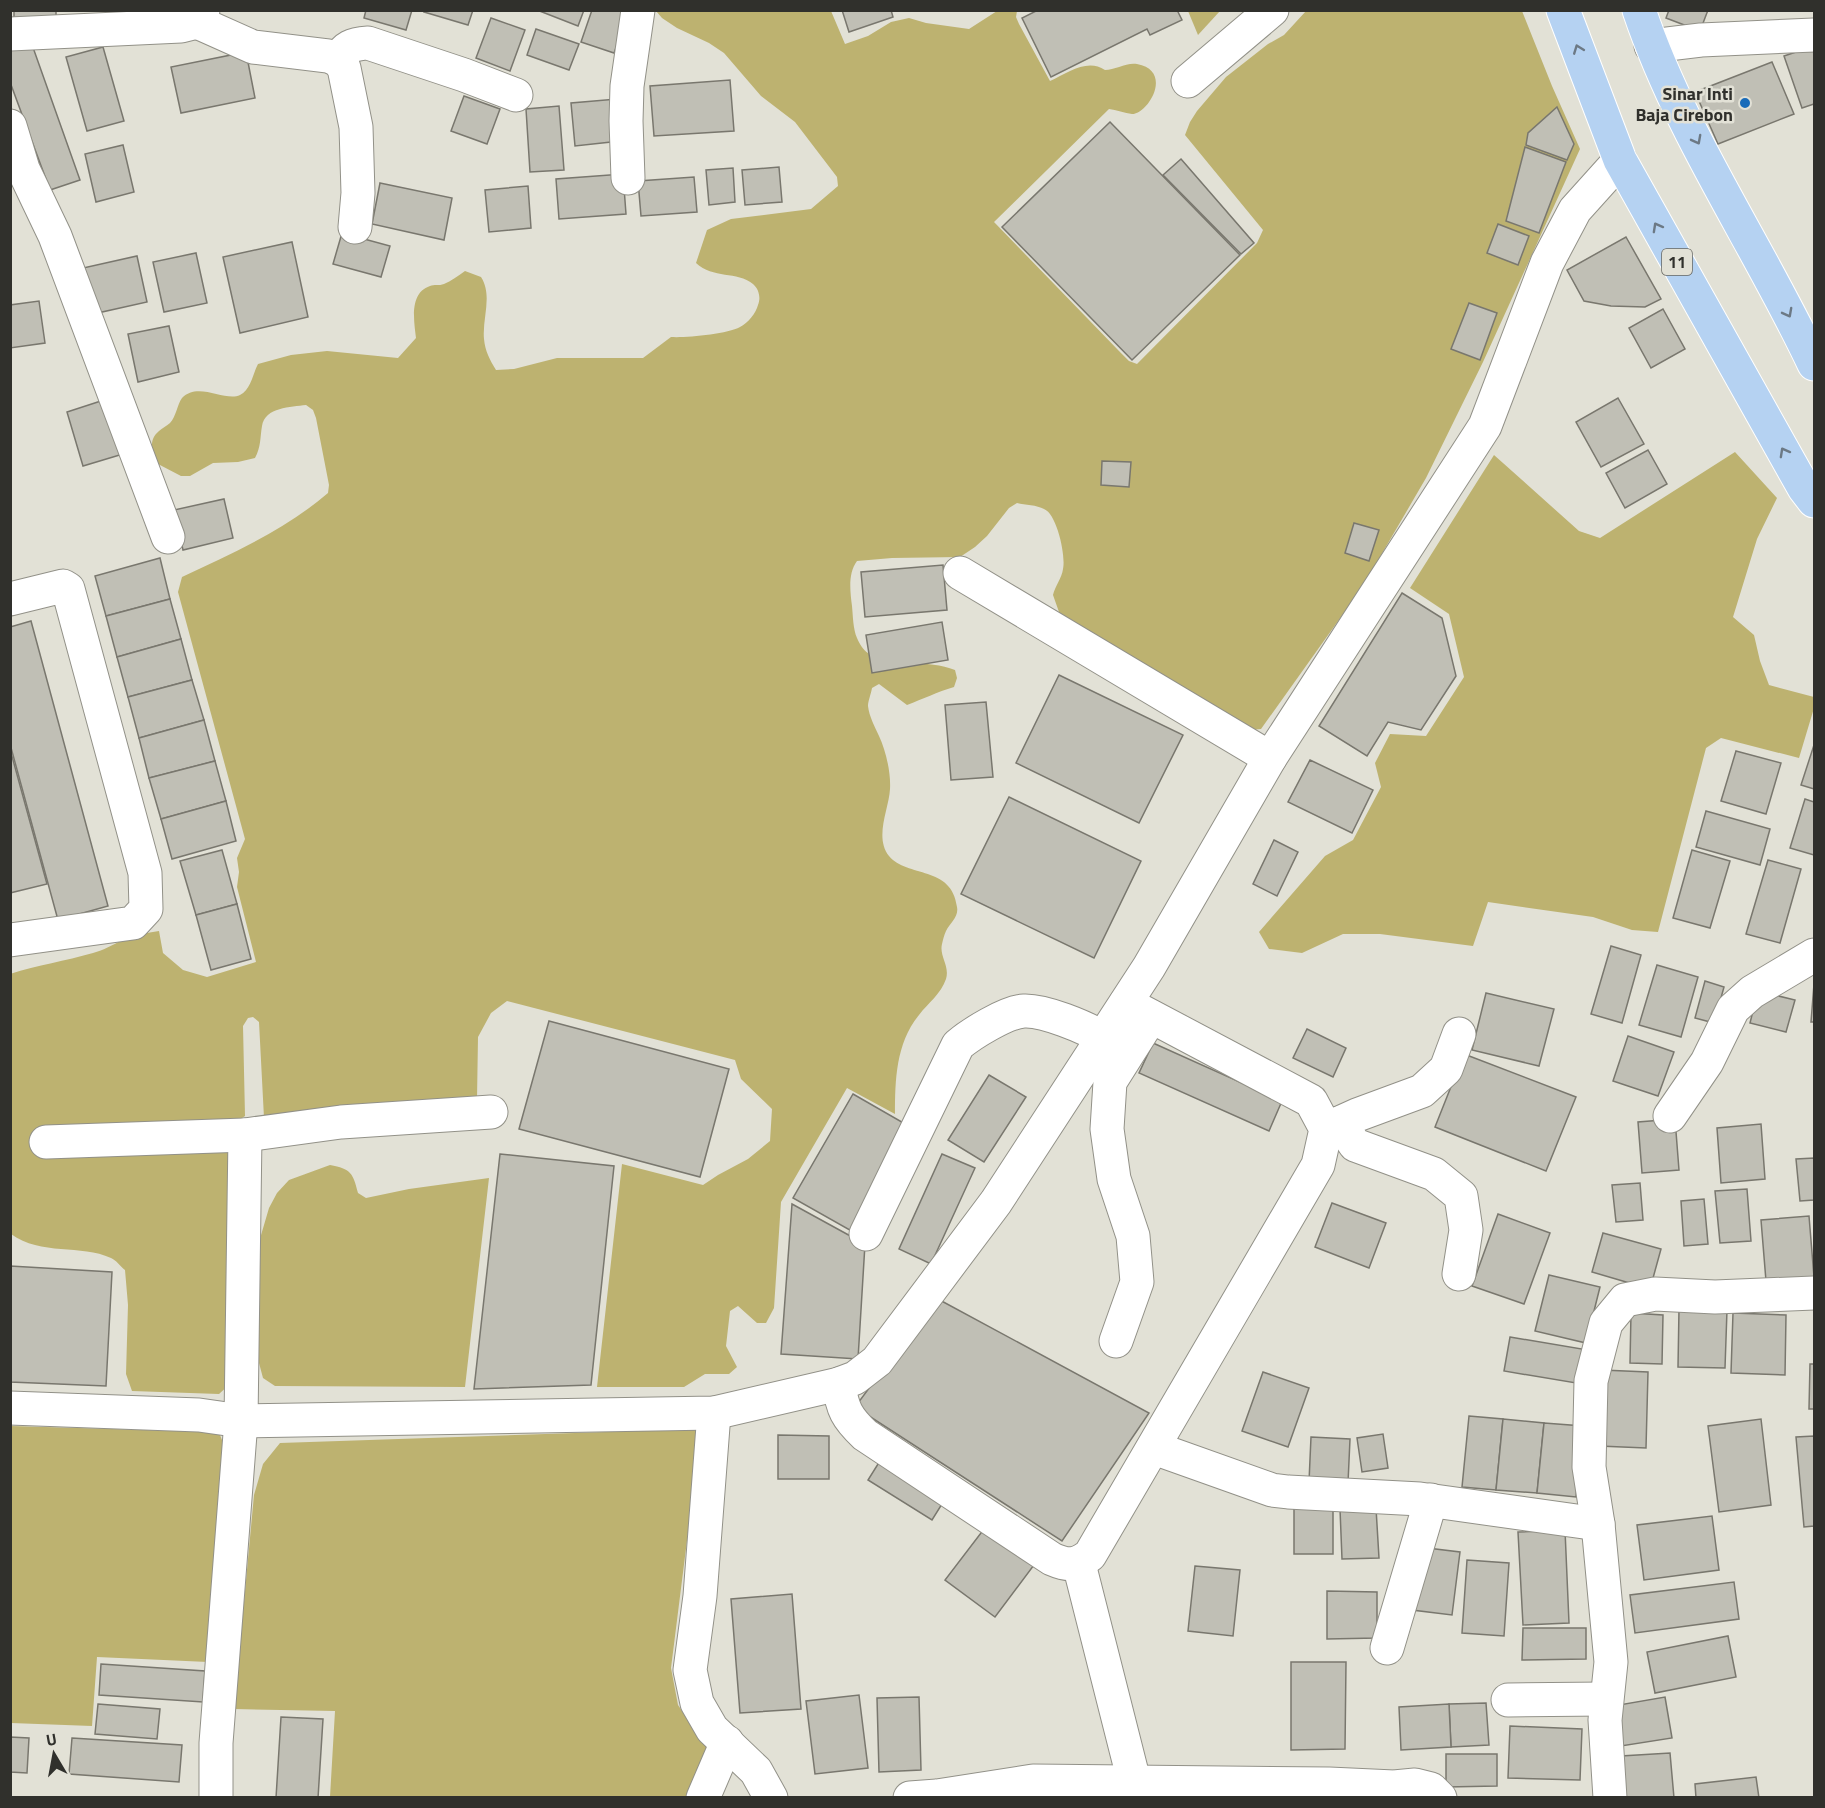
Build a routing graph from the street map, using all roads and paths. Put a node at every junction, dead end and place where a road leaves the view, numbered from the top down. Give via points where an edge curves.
1 (638, 10) edge
2 (1272, 10) edge
3 (1563, 10) edge
4 (1639, 10) edge
5 (200, 16) edge
6 (10, 34) edge
7 (1815, 35) edge
8 (1651, 46) junction
9 (338, 60) junction
10 (1188, 81) dead end
11 (516, 95) dead end
12 (10, 126) edge
13 (1620, 160) junction
14 (628, 178) dead end
15 (355, 227) dead end
16 (1812, 353) edge
17 (1815, 501) edge
18 (168, 537) dead end
19 (960, 573) dead end
20 (10, 598) edge
21 (1270, 758) junction
22 (10, 940) edge
23 (1815, 955) edge
24 (1138, 1010) junction
25 (1459, 1034) dead end
26 (1103, 1038) junction
27 (490, 1112) dead end
28 (1670, 1116) dead end
29 (1333, 1126) junction
30 (245, 1135) junction
31 (46, 1142) dead end
32 (866, 1234) dead end
33 (1459, 1274) dead end
34 (1815, 1293) edge
35 (1116, 1341) dead end
36 (839, 1384) junction
37 (10, 1408) edge
38 (714, 1413) junction
39 (241, 1421) junction
40 (1154, 1448) junction
41 (1431, 1500) junction
42 (1598, 1524) junction
43 (1079, 1564) junction
44 (1387, 1648) dead end
45 (1606, 1699) junction
46 (1508, 1700) dead end
47 (727, 1742) junction
48 (1134, 1781) junction
49 (216, 1797) edge
50 (704, 1797) edge
51 (771, 1797) edge
52 (910, 1797) edge
53 (1440, 1797) edge
54 (1610, 1797) edge

1 - 14 street via 627,86
2 - 10 street
13 -> 3 highway, 11
4 - 8 highway
5 - 6 street via 181,26
5 - 9 street via 253,47
7 - 8 street
8 -> 16 highway via 1681,111
9 - 11 street via 344,49 368,43
9 - 15 street via 344,68 356,127
12 - 18 street via 23,169 55,236
17 -> 13 highway, 11
13 - 21 street via 1575,210 1547,263 1485,426
19 - 21 street
20 - 22 street via 63,586 68,589 145,873 146,909 133,923
21 - 24 street via 1149,967
23 - 28 street via 1752,992 1733,1009 1707,1062
24 - 26 street
24 - 29 street via 1311,1101
24 - 35 street via 1110,1082 1107,1129 1114,1179 1133,1236 1137,1282
25 - 29 street via 1446,1069 1422,1091
26 - 32 street via 1052,1016 1023,1011 973,1032 958,1045
26 - 36 street via 996,1202 877,1361 855,1378
27 - 30 street via 341,1122
29 - 33 street via 1355,1145 1434,1174 1461,1196 1466,1230
29 - 40 street via 1318,1166
30 - 31 street
30 - 39 street
34 - 42 street via 1715,1297 1655,1294 1625,1300 1606,1323 1591,1381 1590,1467
36 - 38 street
36 - 43 street via 846,1414 865,1435 1052,1559 1066,1565
37 - 39 street via 199,1415
38 - 39 street
38 - 47 street via 700,1596 690,1670 697,1703 712,1729
39 - 49 street via 216,1743
40 - 41 street via 1272,1490
40 - 43 street via 1090,1555
41 - 42 street
41 - 44 street
42 - 45 street via 1611,1662
43 - 48 street
45 - 46 street
45 - 54 street
47 - 50 street
47 - 51 street via 756,1771
48 - 52 street via 1033,1781
48 - 53 street via 1415,1785 1431,1789

